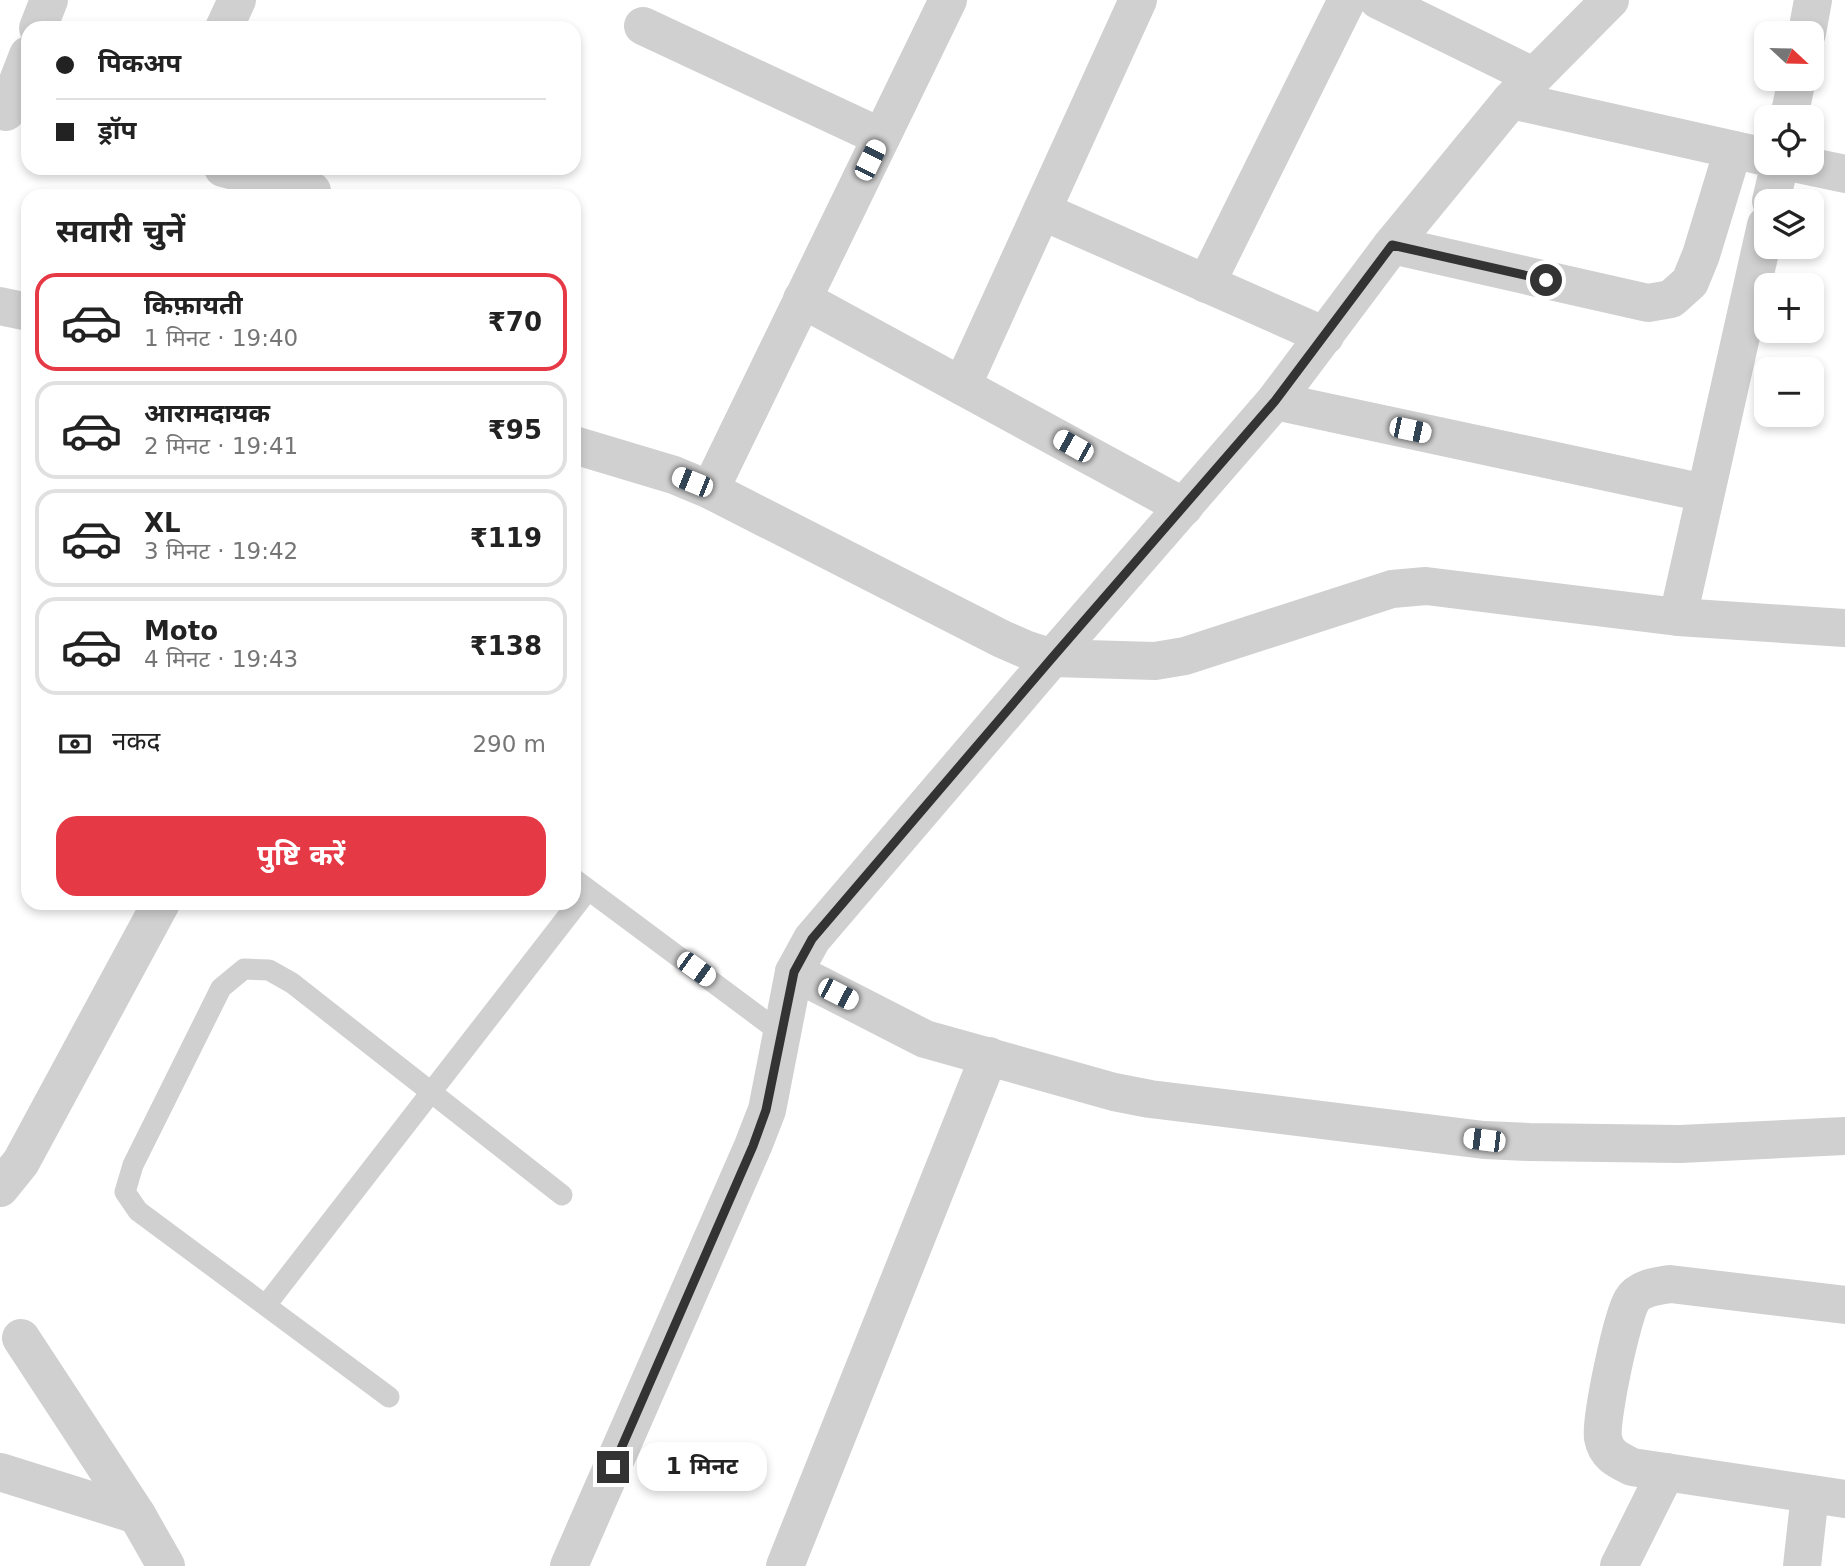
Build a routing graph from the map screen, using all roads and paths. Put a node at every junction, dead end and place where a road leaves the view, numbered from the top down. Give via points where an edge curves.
1 (49, 0) edge
2 (237, 0) edge
3 (948, 0) edge
4 (1138, 0) edge
5 (1347, 0) edge
6 (1378, 0) edge
7 (1610, 0) edge
8 (1814, 0) edge
9 (41, 21) edge
10 (227, 21) edge
11 (1810, 21) edge
12 (643, 26) dead end
13 (21, 79) edge
14 (1522, 88) junction
15 (11, 113) edge
16 (881, 137) junction
17 (1750, 153) edge
18 (1824, 170) edge
19 (1845, 174) edge
20 (250, 175) edge
21 (304, 189) edge
22 (1042, 211) junction
23 (1392, 245) junction
24 (1758, 259) edge
25 (1206, 284) junction
26 (802, 299) junction
27 (0, 306) edge
28 (21, 310) edge
29 (1325, 336) junction
30 (962, 386) junction
31 (1275, 401) junction
32 (581, 447) edge
33 (710, 489) junction
34 (1705, 493) junction
35 (1184, 507) junction
36 (1678, 617) junction
37 (1845, 628) edge
38 (1052, 658) junction
39 (581, 884) edge
40 (157, 910) edge
41 (562, 910) edge
42 (794, 972) junction
43 (782, 1033) junction
44 (989, 1056) junction
45 (432, 1092) junction
46 (1845, 1136) edge
47 (0, 1188) edge
48 (562, 1195) dead end
49 (266, 1305) junction
50 (1845, 1305) edge
51 (21, 1338) dead end
52 (389, 1397) dead end
53 (0, 1472) edge
54 (1666, 1472) junction
55 (1828, 1497) edge
56 (136, 1515) junction
57 (166, 1566) edge
58 (569, 1566) edge
59 (785, 1566) edge
60 (1619, 1566) edge
61 (1802, 1566) edge

1 - 9 street
2 - 10 street
3 - 16 street
4 - 22 street
5 - 25 street
6 - 14 street
7 - 14 street
8 - 11 street
12 - 16 street
13 - 15 street
14 - 17 street
14 - 23 street
16 - 26 street
17 - 23 street via 1690,282 1671,299 1648,303
18 - 19 street
20 - 21 street
22 - 25 street
22 - 30 street
23 - 29 street
24 - 34 street
25 - 29 street
26 - 30 street
26 - 33 street
27 - 28 street
29 - 31 street
30 - 35 street
31 - 34 street
31 - 35 street
32 - 33 street
33 - 38 street via 1002,639
34 - 36 street
35 - 38 street
36 - 37 street
36 - 38 street via 1426,586 1392,589 1185,656 1155,661
38 - 42 street via 812,939
39 - 43 lane
40 - 47 street via 21,1161
41 - 45 lane
42 - 43 street
42 - 44 street via 925,1039
43 - 58 street via 766,1110 753,1146
44 - 46 street via 1150,1099 1484,1140 1680,1144
44 - 59 street
45 - 48 lane
45 - 49 lane
45 - 49 lane via 292,983 269,971 244,969 221,988 133,1165 125,1192 138,1212
49 - 52 lane
50 - 54 street via 1670,1284 1648,1287 1632,1298 1603,1418 1603,1439 1612,1457 1632,1467
51 - 56 street
53 - 56 street
54 - 55 street
54 - 60 street
55 - 61 street
56 - 57 street

